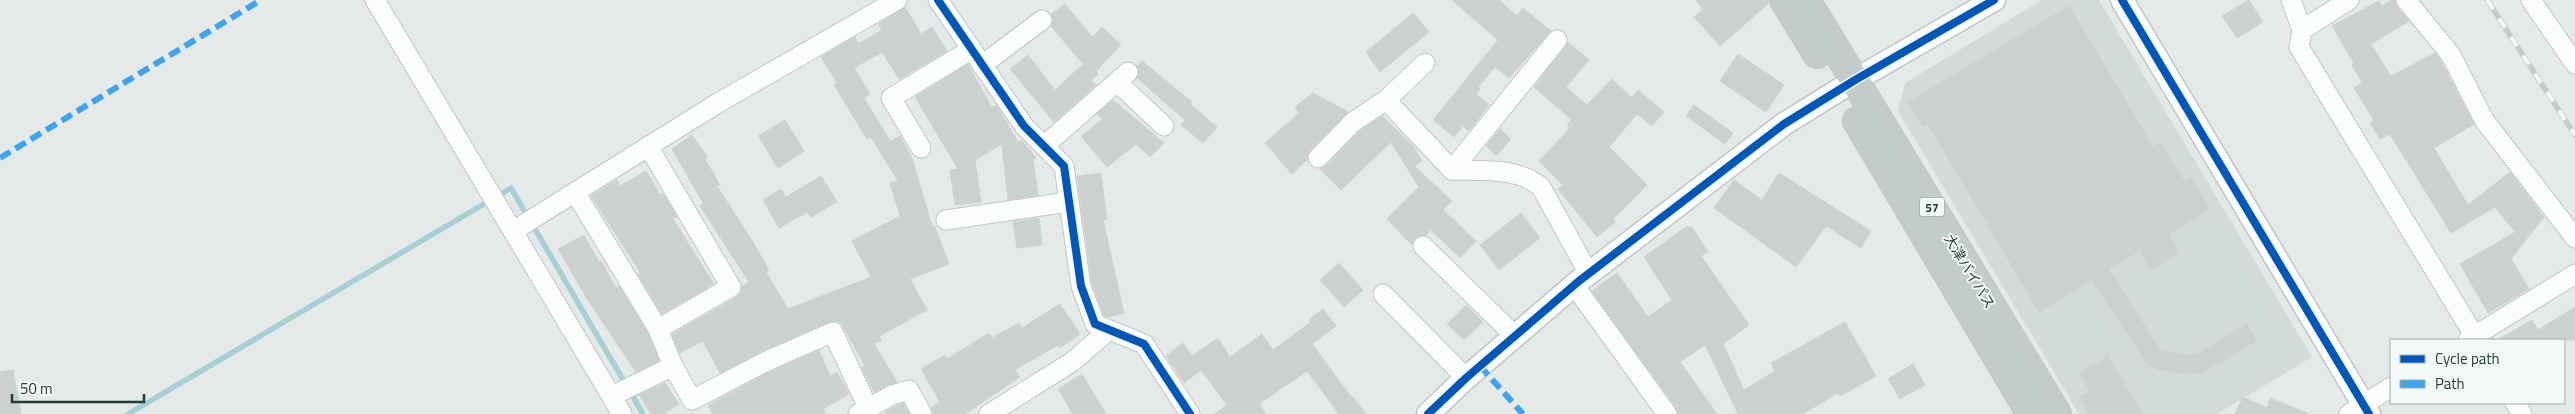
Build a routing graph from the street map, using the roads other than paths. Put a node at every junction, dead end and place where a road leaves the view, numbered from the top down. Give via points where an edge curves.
1 (375, 0) edge
2 (896, 0) edge
3 (938, 0) edge
4 (1784, 0) edge
5 (1806, 0) edge
6 (1994, 0) edge
7 (2122, 0) edge
8 (2291, 0) edge
9 (2349, 0) edge
10 (2406, 0) edge
11 (2531, 0) edge
12 (1042, 20) dead end
13 (2302, 30) junction
14 (1557, 40) dead end
15 (972, 49) junction
16 (1425, 63) dead end
17 (982, 64) junction
18 (2575, 64) edge
19 (1847, 84) junction
20 (1386, 100) junction
21 (1164, 126) dead end
22 (648, 146) junction
23 (1044, 146) junction
24 (921, 148) dead end
25 (1318, 158) dead end
26 (1452, 170) junction
27 (575, 192) junction
28 (1069, 202) junction
29 (946, 220) dead end
30 (513, 231) junction
31 (2575, 238) edge
32 (1423, 246) dead end
33 (2575, 274) edge
34 (1581, 280) junction
35 (1384, 294) dead end
36 (658, 328) junction
37 (1109, 330) junction
38 (1515, 336) junction
39 (2473, 339) edge
40 (673, 366) junction
41 (1466, 378) junction
42 (2390, 388) edge
43 (612, 396) junction
44 (863, 411) edge
45 (2360, 411) edge
46 (622, 414) edge
47 (922, 414) edge
48 (989, 414) edge
49 (1190, 414) edge
50 (1428, 414) edge
51 (1667, 414) edge
52 (2031, 414) edge
53 (2056, 414) edge

1 - 30 street
2 - 22 street
3 - 15 street
4 - 19 highway, 大津バイパス / 57
5 - 19 highway, 大津バイパス / 57
6 - 19 street
7 - 45 street
8 - 13 street
9 - 13 street
10 - 31 street via 2451,55 2484,120
11 - 18 street
12 - 17 street
13 - 39 street via 2299,47
14 - 26 street
15 - 17 street
15 - 24 street via 891,98
16 - 20 street
17 - 23 street via 1024,126
19 - 34 street via 1784,124
19 - 52 highway, 大津バイパス / 57
19 - 53 highway, 大津バイパス / 57
20 - 25 street via 1353,122
20 - 26 street
21 - 23 street via 1122,77
22 - 27 street
22 - 36 street via 731,287
23 - 28 street via 1064,166
26 - 34 street via 1517,173 1532,179 1541,187
27 - 30 street
27 - 36 street
28 - 29 street
28 - 37 street via 1081,286 1095,324
30 - 43 street
32 - 38 street
33 - 39 street
34 - 38 street
34 - 51 street
35 - 41 street
36 - 40 street
37 - 48 street via 1072,362
37 - 49 street via 1144,344
38 - 41 street
40 - 43 street
40 - 44 street via 692,400 767,361 833,332
41 - 50 street
42 - 45 street
43 - 46 street
44 - 47 street via 892,395 909,390

